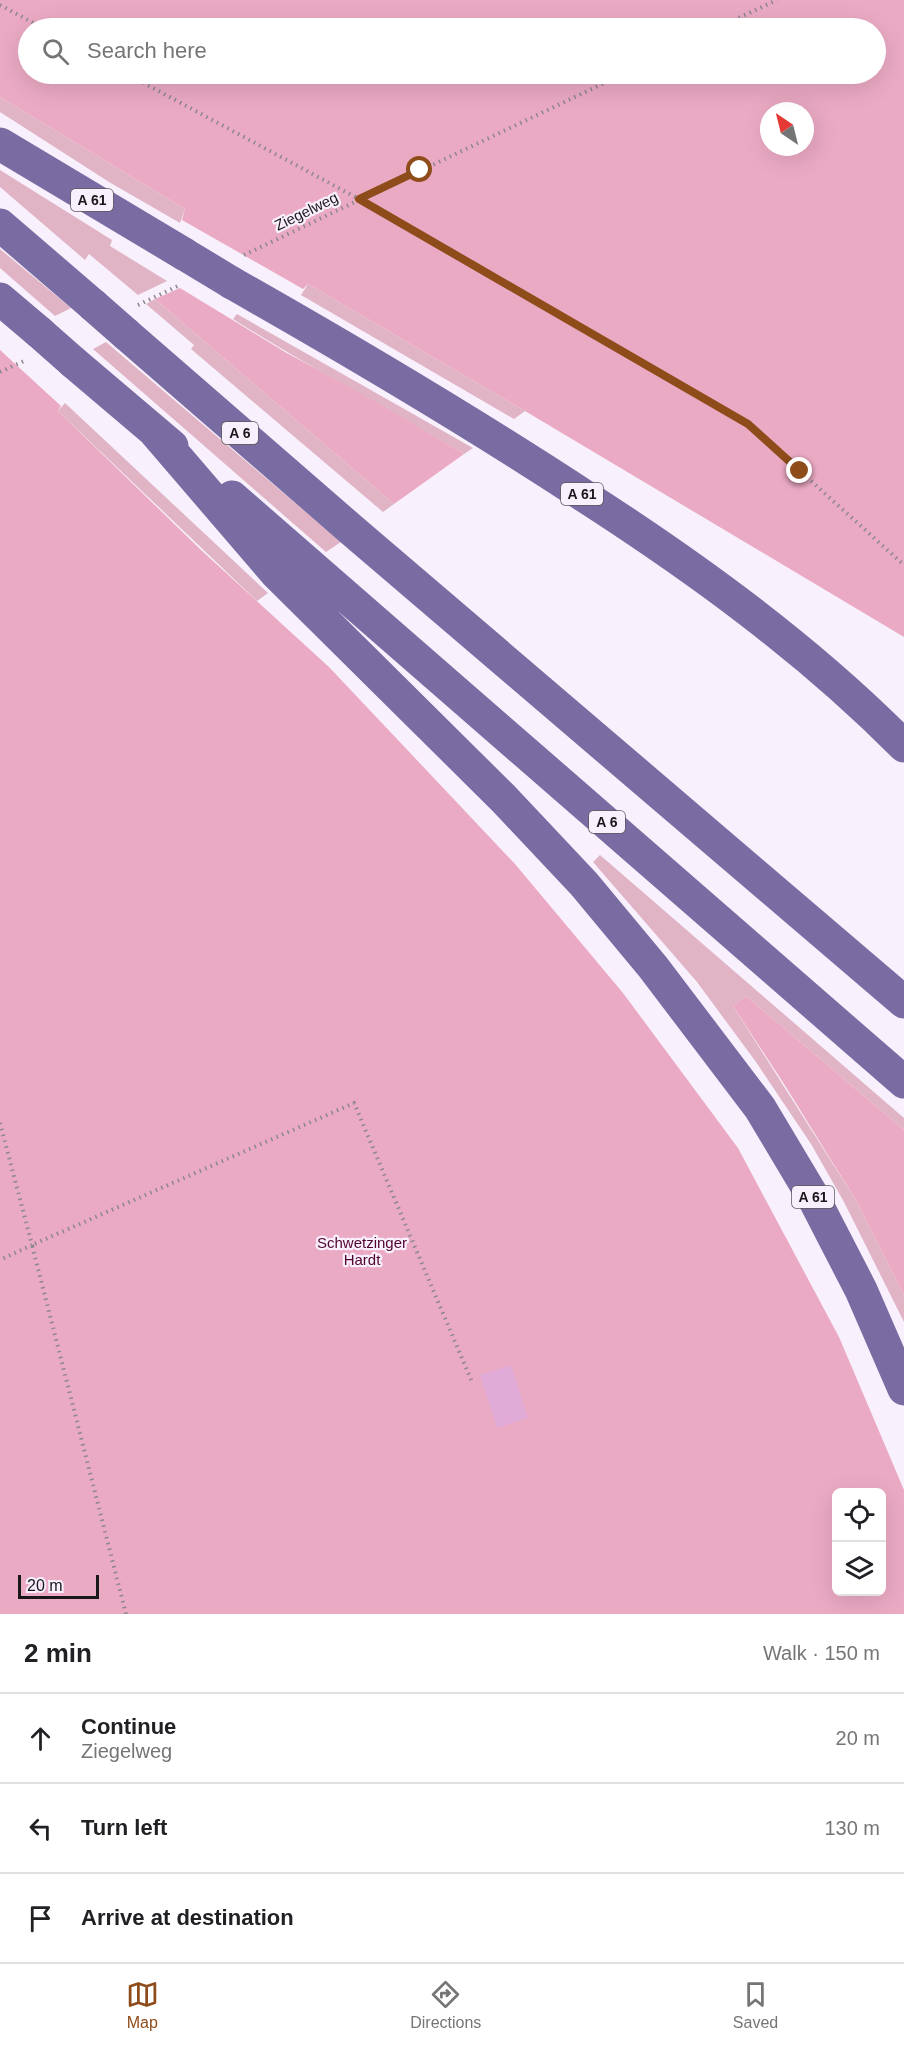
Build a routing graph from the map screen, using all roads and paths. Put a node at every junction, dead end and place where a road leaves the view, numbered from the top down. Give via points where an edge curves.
1 (777, 0) edge
2 (0, 5) edge
3 (25, 18) edge
4 (738, 18) edge
5 (146, 84) edge
6 (601, 84) edge
7 (0, 144) edge
8 (359, 199) junction
9 (0, 225) edge
10 (187, 267) junction
11 (237, 269) junction
12 (0, 299) edge
13 (132, 320) junction
14 (35, 344) junction
15 (0, 372) edge
16 (155, 432) junction
17 (904, 565) edge
18 (904, 746) edge
19 (904, 1002) edge
20 (904, 1082) edge
21 (0, 1123) edge
22 (32, 1245) junction
23 (0, 1260) edge
24 (472, 1382) dead end
25 (904, 1389) edge
26 (126, 1614) edge

1 - 4 path
2 - 3 path
5 - 8 path
6 - 8 path, Ziegelweg
7 - 10 highway, A 61
8 - 11 path, Ziegelweg
8 - 17 path via 748,424
9 - 13 highway, A 6, bridge via 93,305
10 - 11 highway, A 61, bridge
10 - 13 path
11 - 18 highway, A 61 via 709,580 772,629
12 - 14 highway, A 6
13 - 19 highway, A 6 via 363,540
14 - 15 path
14 - 16 highway, A 6, bridge via 73,362
16 - 20 highway, A 6
16 - 25 highway, A 61 via 276,573 504,799 584,884 653,966 760,1108 812,1195 861,1290
21 - 22 path
22 - 23 path
22 - 24 path via 354,1104
22 - 26 path

